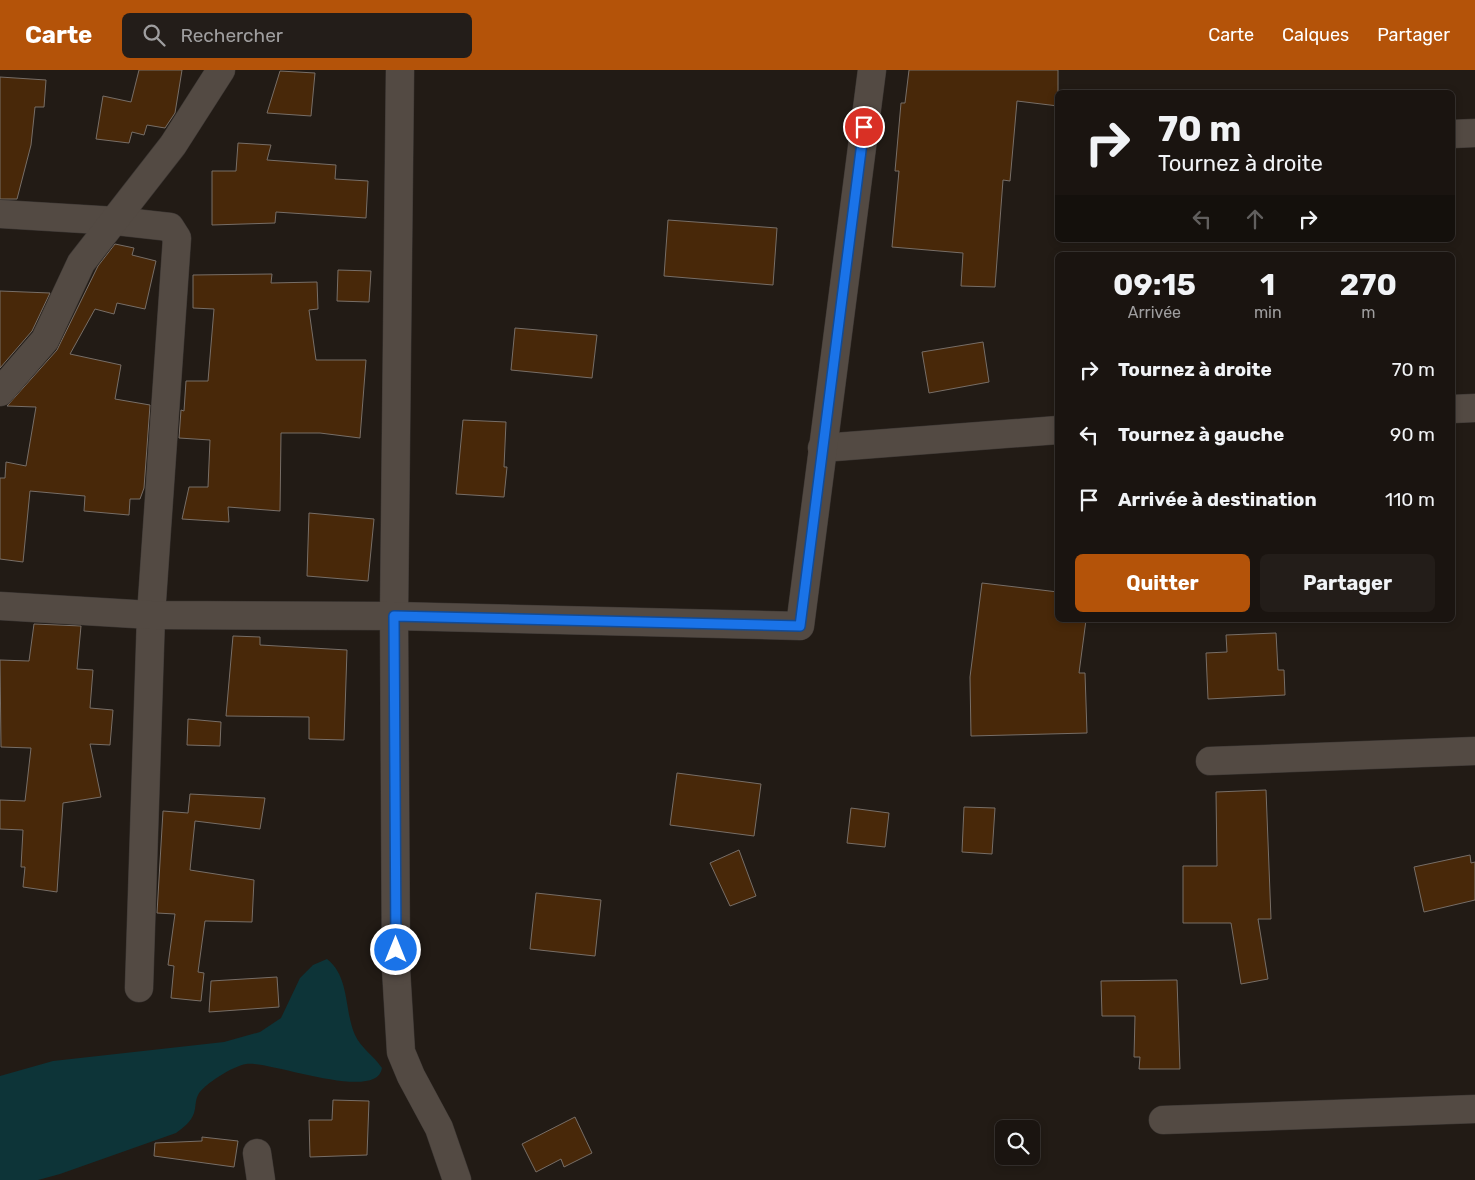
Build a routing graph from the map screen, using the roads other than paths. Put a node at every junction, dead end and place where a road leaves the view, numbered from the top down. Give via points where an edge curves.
1 (221, 70) edge
2 (400, 70) edge
3 (872, 70) edge
4 (1475, 133) edge
5 (1455, 134) edge
6 (0, 214) edge
7 (116, 221) junction
8 (0, 392) edge
9 (1475, 408) edge
10 (1455, 409) edge
11 (1055, 430) edge
12 (822, 448) junction
13 (0, 606) edge
14 (151, 615) junction
15 (394, 616) junction
16 (1475, 751) edge
17 (1210, 761) dead end
18 (140, 988) dead end
19 (1475, 1110) edge
20 (1163, 1120) dead end
21 (257, 1153) dead end
22 (261, 1180) edge
23 (457, 1180) edge

1 - 7 street via 173,146
2 - 15 street
3 - 12 street
4 - 5 street
6 - 7 street
7 - 8 street via 81,263 45,340
7 - 14 street via 170,227 177,238
9 - 10 street
11 - 12 street
12 - 15 street via 800,626
13 - 14 street
14 - 15 street
14 - 18 street
15 - 23 street via 396,969 401,1052 439,1128
16 - 17 street
19 - 20 street
21 - 22 street

